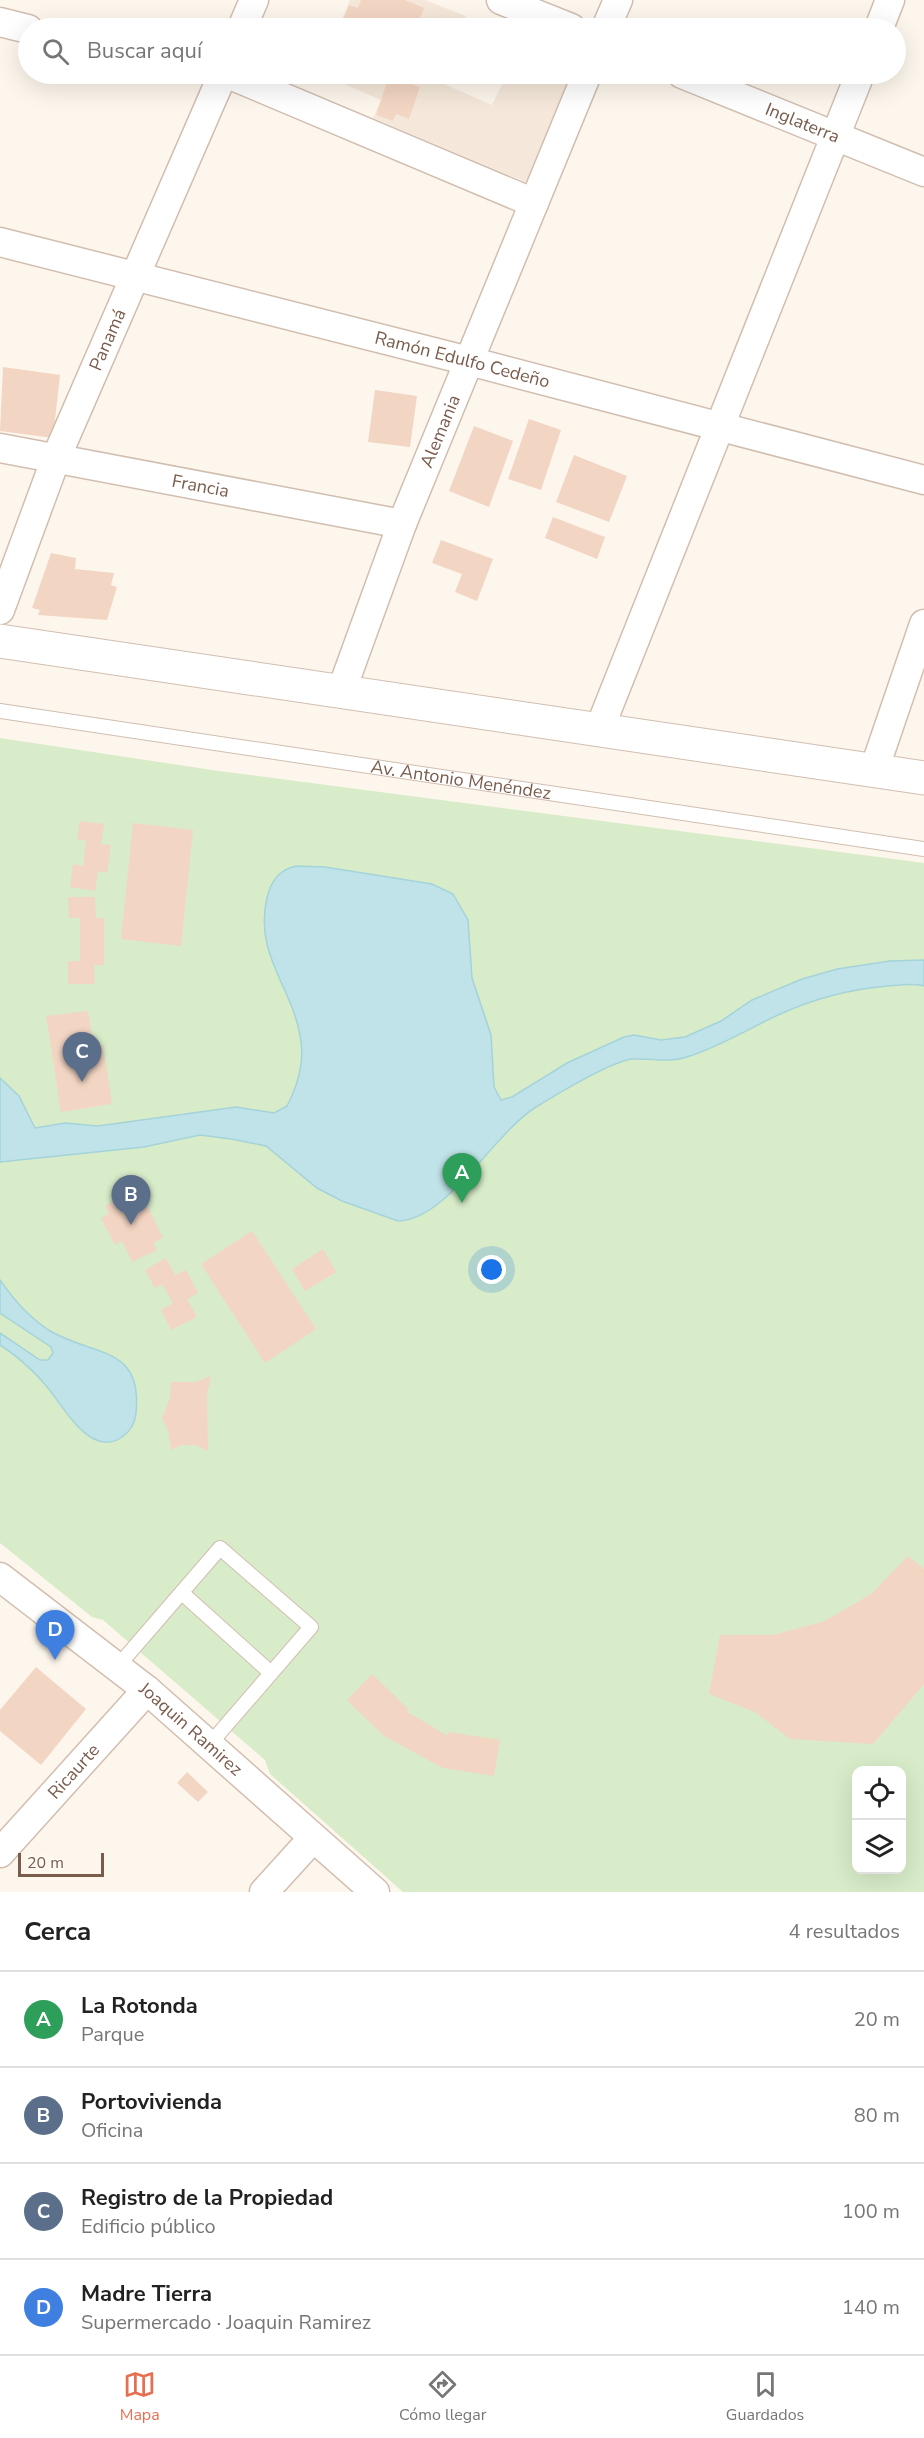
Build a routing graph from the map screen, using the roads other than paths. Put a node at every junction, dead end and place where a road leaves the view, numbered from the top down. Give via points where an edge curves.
1 (254, 0) edge
2 (501, 0) edge
3 (618, 0) edge
4 (890, 0) edge
5 (246, 18) edge
6 (546, 18) edge
7 (610, 18) edge
8 (883, 18) edge
9 (0, 22) edge
10 (18, 26) edge
11 (214, 84) edge
12 (240, 84) edge
13 (584, 84) edge
14 (707, 84) edge
15 (856, 84) edge
16 (834, 135) junction
17 (924, 171) edge
18 (534, 203) junction
19 (0, 242) edge
20 (135, 276) junction
21 (469, 361) junction
22 (719, 427) junction
23 (0, 448) edge
24 (56, 458) junction
25 (924, 480) edge
26 (402, 524) junction
27 (0, 610) edge
28 (924, 624) edge
29 (0, 641) edge
30 (341, 692) junction
31 (0, 711) edge
32 (598, 730) junction
33 (874, 770) junction
34 (924, 778) edge
35 (924, 849) edge
36 (0, 1577) edge
37 (182, 1593) junction
38 (118, 1666) junction
39 (271, 1673) junction
40 (147, 1690) junction
41 (209, 1745) junction
42 (313, 1838) junction
43 (0, 1853) edge
44 (264, 1892) edge
45 (375, 1892) edge

1 - 5 street
2 - 6 street
3 - 7 street
4 - 8 street
9 - 10 street
11 - 20 street, Panamá
12 - 18 street
13 - 18 street, Alemania
14 - 16 street, Inglaterra
15 - 16 street
16 - 17 street, Inglaterra
16 - 22 street
18 - 21 street, Alemania
19 - 20 street, Ramón Edulfo Cedeño
20 - 21 street, Ramón Edulfo Cedeño
20 - 24 street, Panamá
21 - 22 street, Ramón Edulfo Cedeño
21 - 26 street, Alemania
22 - 25 street, Ramón Edulfo Cedeño
22 - 32 street
23 - 24 street, Francia
24 - 26 street, Francia
24 - 27 street, Panamá
26 - 30 street, Alemania
28 - 33 street
29 - 30 street
30 - 32 street
31 - 35 lane, Av. Antonio Menéndez
32 - 33 street
33 - 34 street
36 - 38 street, Joaquin Ramirez
37 - 38 lane
37 - 39 lane
37 - 39 lane via 220,1548 311,1628
38 - 40 street, Joaquin Ramirez
39 - 41 lane
40 - 41 street, Joaquin Ramirez
40 - 43 street, Ricaurte
41 - 42 street, Joaquin Ramirez
42 - 44 street
42 - 45 street, Joaquin Ramirez

